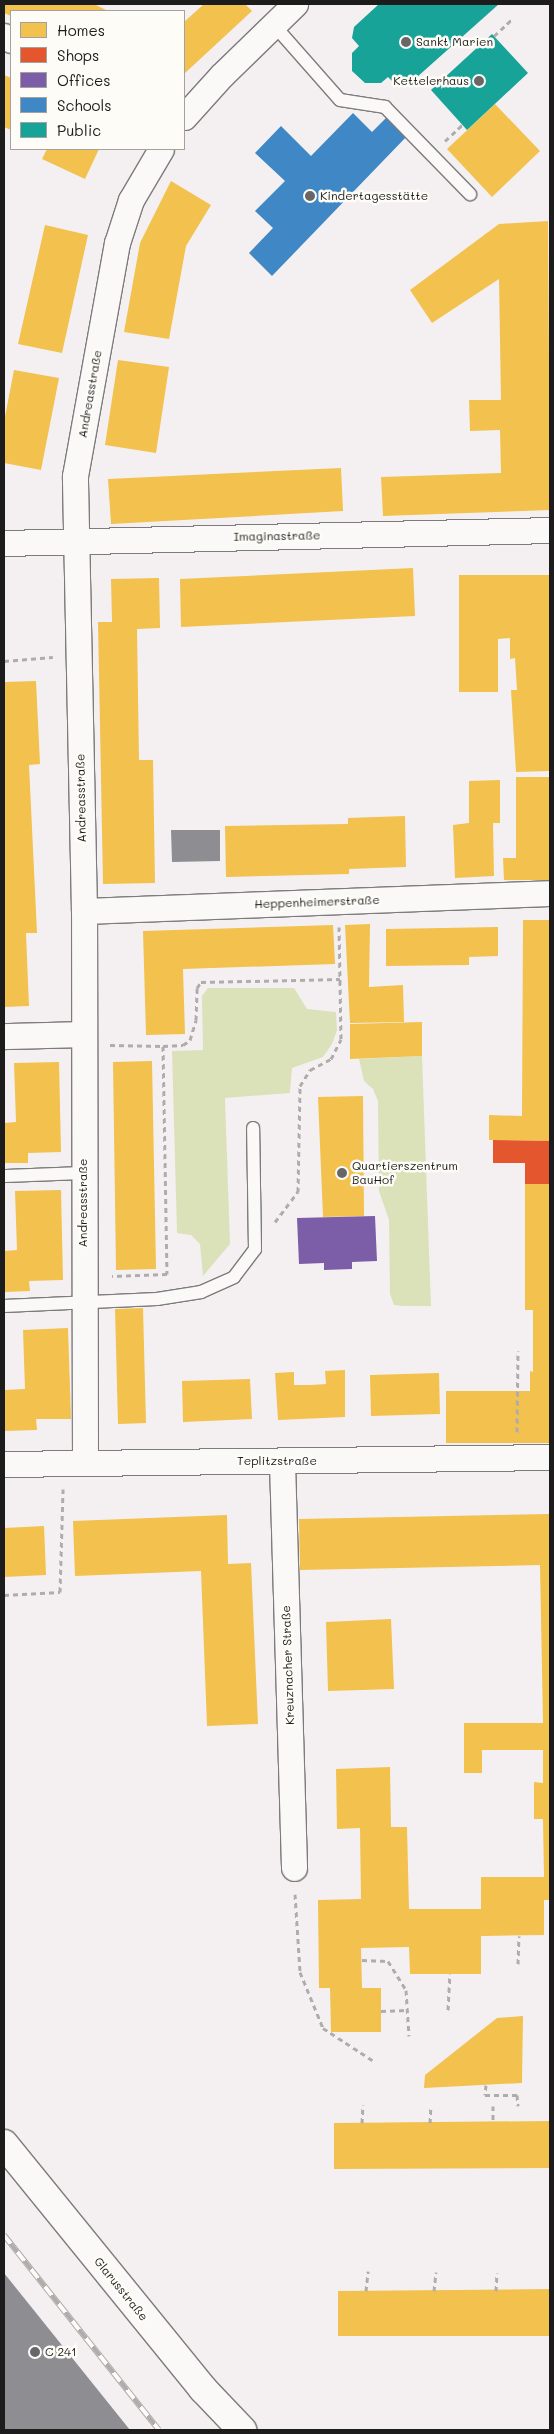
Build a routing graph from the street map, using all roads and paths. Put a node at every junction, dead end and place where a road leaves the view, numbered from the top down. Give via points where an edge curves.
1 (295, 4) edge
2 (514, 18) dead end
3 (273, 24) junction
4 (494, 36) dead end
5 (185, 116) edge
6 (462, 124) dead end
7 (448, 139) dead end
8 (160, 150) edge
9 (470, 194) dead end
10 (550, 530) edge
11 (76, 540) junction
12 (4, 543) edge
13 (78, 655) junction
14 (4, 661) edge
15 (550, 893) edge
16 (338, 901) junction
17 (84, 911) junction
18 (340, 979) junction
19 (4, 1036) edge
20 (82, 1040) junction
21 (163, 1046) junction
22 (253, 1128) dead end
23 (83, 1173) junction
24 (4, 1176) edge
25 (255, 1249) junction
26 (83, 1277) junction
27 (83, 1303) junction
28 (4, 1306) edge
29 (518, 1351) dead end
30 (550, 1457) edge
31 (516, 1458) junction
32 (74, 1461) junction
33 (282, 1462) junction
34 (4, 1464) edge
35 (4, 1595) edge
36 (294, 1868) joint
37 (519, 1936) dead end
38 (362, 1960) dead end
39 (518, 1964) dead end
40 (450, 1974) dead end
41 (407, 2010) junction
42 (448, 2010) dead end
43 (381, 2011) dead end
44 (409, 2036) dead end
45 (372, 2060) dead end
46 (486, 2085) dead end
47 (363, 2105) dead end
48 (431, 2106) dead end
49 (492, 2106) dead end
50 (518, 2106) dead end
51 (362, 2123) dead end
52 (430, 2123) dead end
53 (493, 2123) dead end
54 (4, 2144) edge
55 (368, 2271) dead end
56 (436, 2272) dead end
57 (497, 2273) dead end
58 (496, 2290) dead end
59 (366, 2291) dead end
60 (434, 2291) dead end
61 (242, 2430) edge

1 - 3 street
2 - 4 path
3 - 5 street
3 - 9 lane via 340,100 385,107
6 - 7 path
8 - 11 street, Andreasstraße via 131,200 116,243 75,476
10 - 11 street, Imaginastraße
11 - 12 street, Imaginastraße
11 - 13 street, Andreasstraße
13 - 14 path
13 - 17 street, Andreasstraße
15 - 16 street, Heppenheimerstraße
16 - 17 street, Heppenheimerstraße
16 - 18 path
17 - 20 street, Andreasstraße
18 - 21 path via 201,982 192,1037 183,1044
18 - 25 path via 338,1048 331,1059 304,1076 300,1086 298,1192
19 - 20 street
20 - 21 path
20 - 23 street, Andreasstraße
21 - 26 path via 167,1274
22 - 25 lane
23 - 24 lane
23 - 26 street, Andreasstraße
25 - 27 lane via 234,1277 201,1292 156,1299
26 - 27 street, Andreasstraße
27 - 28 lane
27 - 32 street, Andreasstraße
29 - 31 path
30 - 31 street, Teplitzstraße
31 - 33 street, Teplitzstraße
32 - 33 street, Teplitzstraße
32 - 34 street, Teplitzstraße
32 - 35 path via 60,1592
33 - 36 street, Kreuznacher Straße
36 - 45 path via 303,1980 323,2028
37 - 39 path
38 - 41 path via 388,1961 406,1990
40 - 42 path
41 - 43 path
41 - 44 path
46 - 50 path via 485,2095 517,2095
47 - 51 path
48 - 52 path
49 - 53 path
54 - 61 street, Glarusstraße via 203,2389
55 - 59 path
56 - 60 path
57 - 58 path

